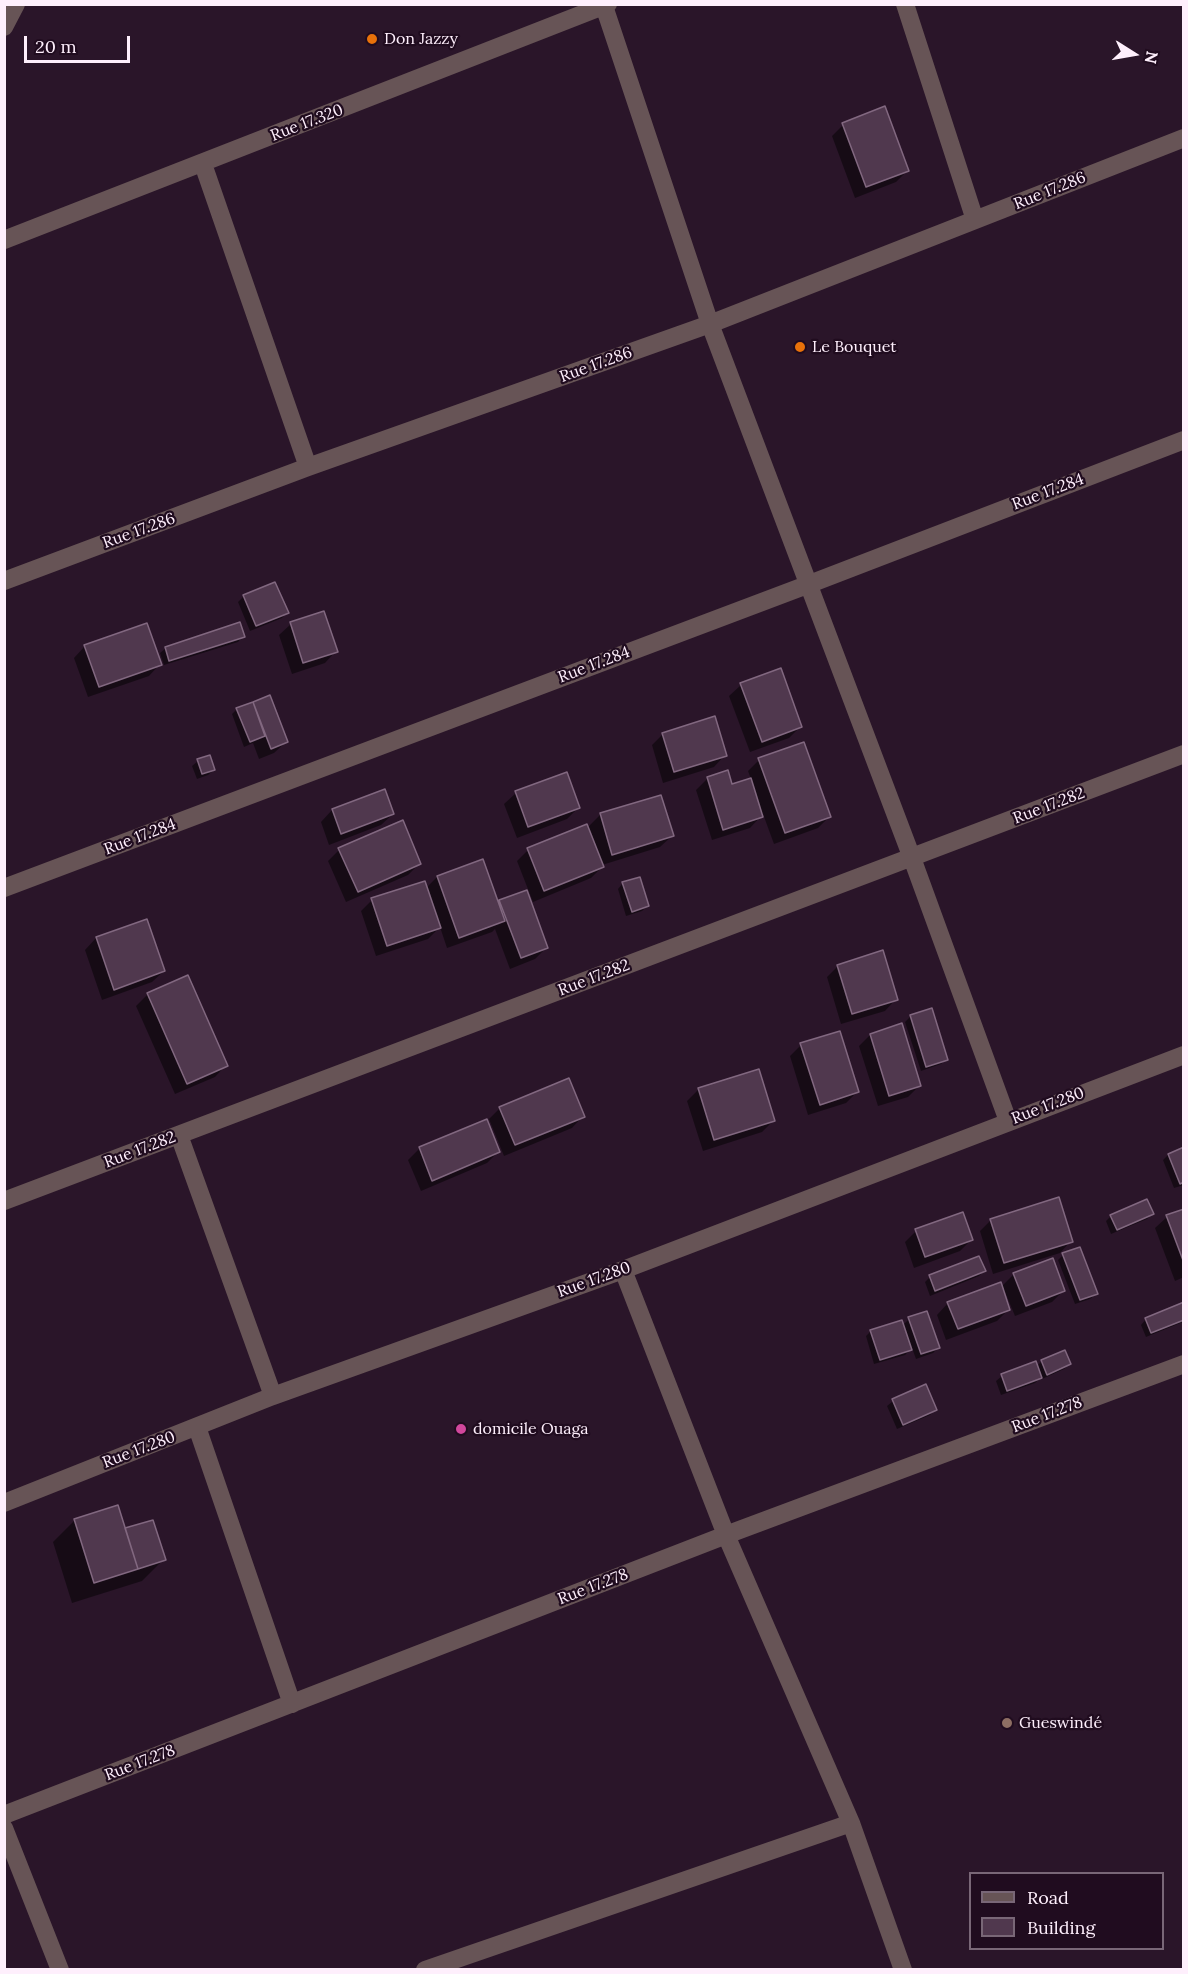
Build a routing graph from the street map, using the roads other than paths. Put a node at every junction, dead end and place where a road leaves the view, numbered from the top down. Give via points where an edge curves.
1 (16, 4) edge
2 (904, 4) edge
3 (606, 5) edge
4 (4, 27) edge
5 (1184, 138) edge
6 (203, 164) junction
7 (975, 220) junction
8 (4, 240) edge
9 (710, 324) junction
10 (1184, 440) edge
11 (308, 467) junction
12 (4, 581) edge
13 (807, 585) junction
14 (1184, 754) edge
15 (912, 858) junction
16 (4, 888) edge
17 (1184, 1055) edge
18 (1008, 1121) junction
19 (179, 1135) junction
20 (4, 1201) edge
21 (623, 1270) junction
22 (1184, 1364) edge
23 (273, 1396) junction
24 (197, 1427) junction
25 (4, 1503) edge
26 (726, 1535) junction
27 (292, 1704) junction
28 (4, 1815) edge
29 (851, 1823) junction
30 (4, 1827) edge
31 (60, 1970) edge
32 (424, 1970) edge
33 (903, 1970) edge

1 - 4 street
2 - 7 street
3 - 6 street, Rue 17.320
3 - 9 street
5 - 7 street, Rue 17.286
6 - 8 street, Rue 17.320
6 - 11 street
7 - 9 street, Rue 17.286
9 - 11 street, Rue 17.286
9 - 13 street
10 - 13 street, Rue 17.284
11 - 12 street, Rue 17.286
13 - 15 street
13 - 16 street, Rue 17.284
14 - 15 street, Rue 17.282
15 - 18 street
15 - 19 street, Rue 17.282
17 - 18 street, Rue 17.280
18 - 21 street, Rue 17.280
19 - 20 street, Rue 17.282
19 - 23 street
21 - 23 street, Rue 17.280
21 - 26 street
22 - 26 street, Rue 17.278
23 - 24 street, Rue 17.280
24 - 25 street, Rue 17.280
24 - 27 street
26 - 27 street, Rue 17.278
26 - 29 street
27 - 28 street, Rue 17.278
29 - 32 street
29 - 33 street
30 - 31 street

